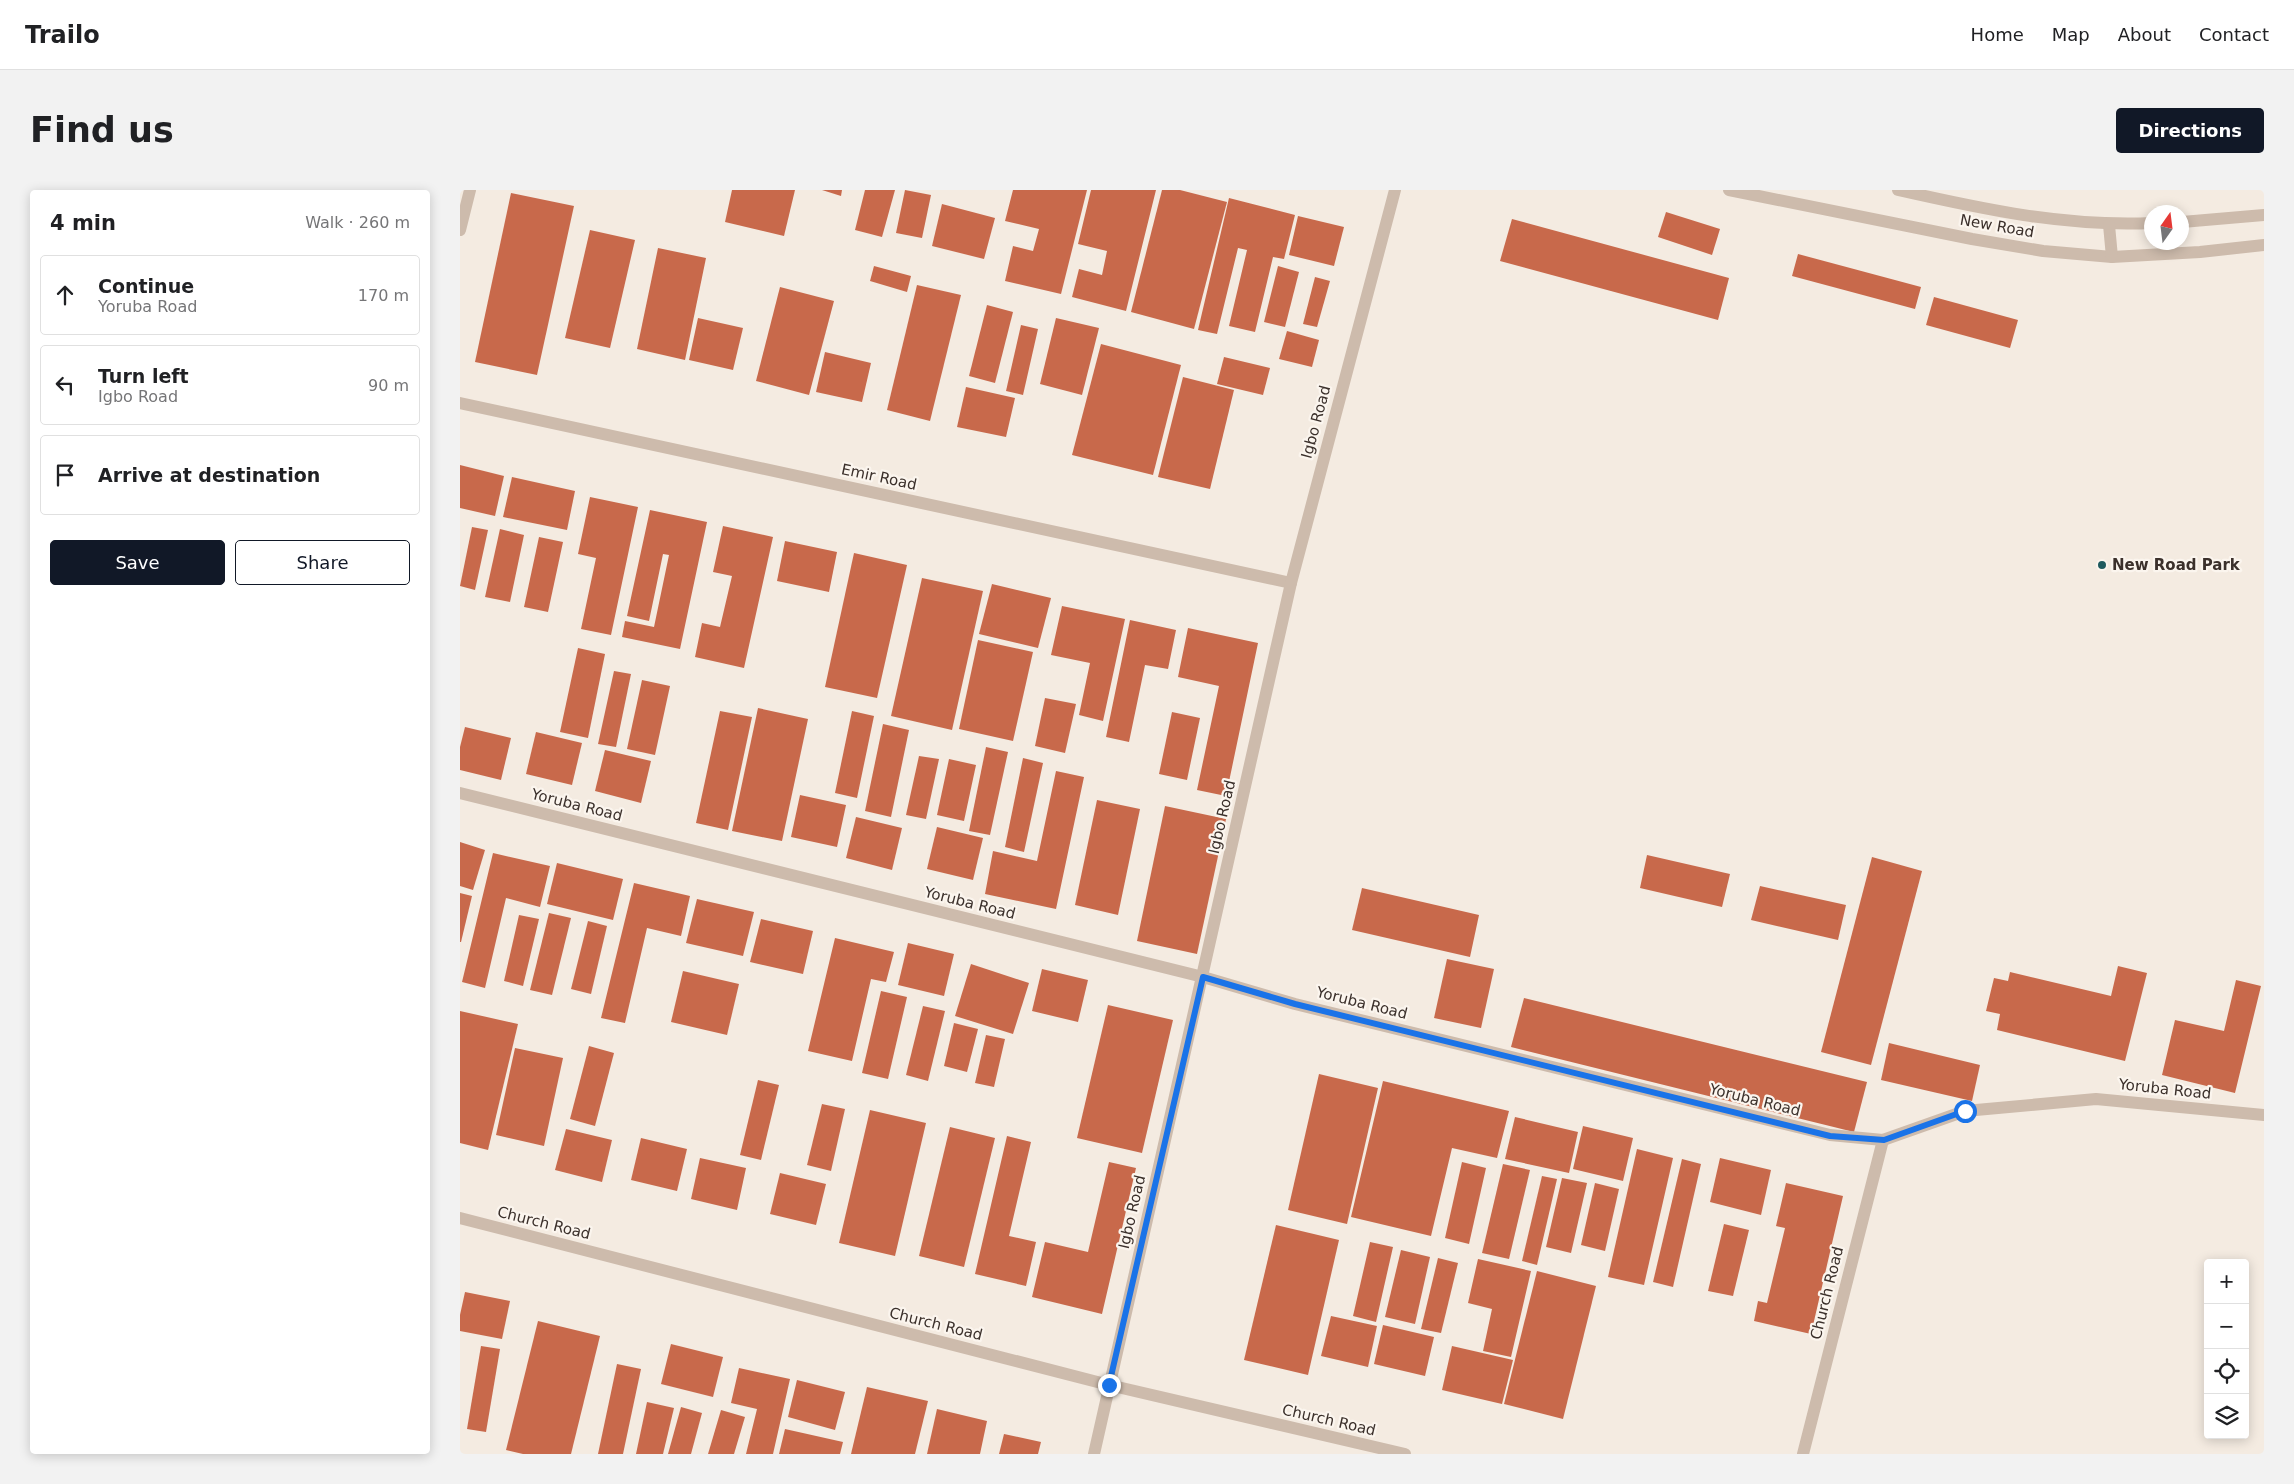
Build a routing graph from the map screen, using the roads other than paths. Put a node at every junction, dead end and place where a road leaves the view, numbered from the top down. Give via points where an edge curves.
1 (470, 190) edge
2 (1395, 190) edge
3 (1729, 190) edge
4 (1898, 190) edge
5 (2264, 215) edge
6 (2189, 221) edge
7 (2144, 223) edge
8 (2109, 225) junction
9 (460, 230) edge
10 (2264, 245) edge
11 (2112, 257) junction
12 (460, 403) edge
13 (1290, 582) junction
14 (460, 793) edge
15 (1203, 977) junction
16 (2264, 1115) edge
17 (1884, 1140) junction
18 (460, 1218) edge
19 (1109, 1385) junction
20 (1094, 1454) edge
21 (1405, 1454) edge
22 (1803, 1454) edge

1 - 9 street
2 - 13 street, Igbo Road
3 - 11 street, New Road via 1972,239 2043,251
4 - 8 street, New Road via 1979,208
5 - 6 street
7 - 8 street, New Road
8 - 11 street
10 - 11 street, New Road
12 - 13 street, Emir Road
13 - 15 street, Igbo Road
14 - 15 street, Yoruba Road
15 - 17 street, Yoruba Road via 1295,1004 1830,1136
15 - 19 street, Igbo Road
16 - 17 street, Yoruba Road via 2096,1099 1965,1111
17 - 22 street, Church Road
18 - 19 street, Church Road
19 - 20 street, Igbo Road
19 - 21 street, Church Road

